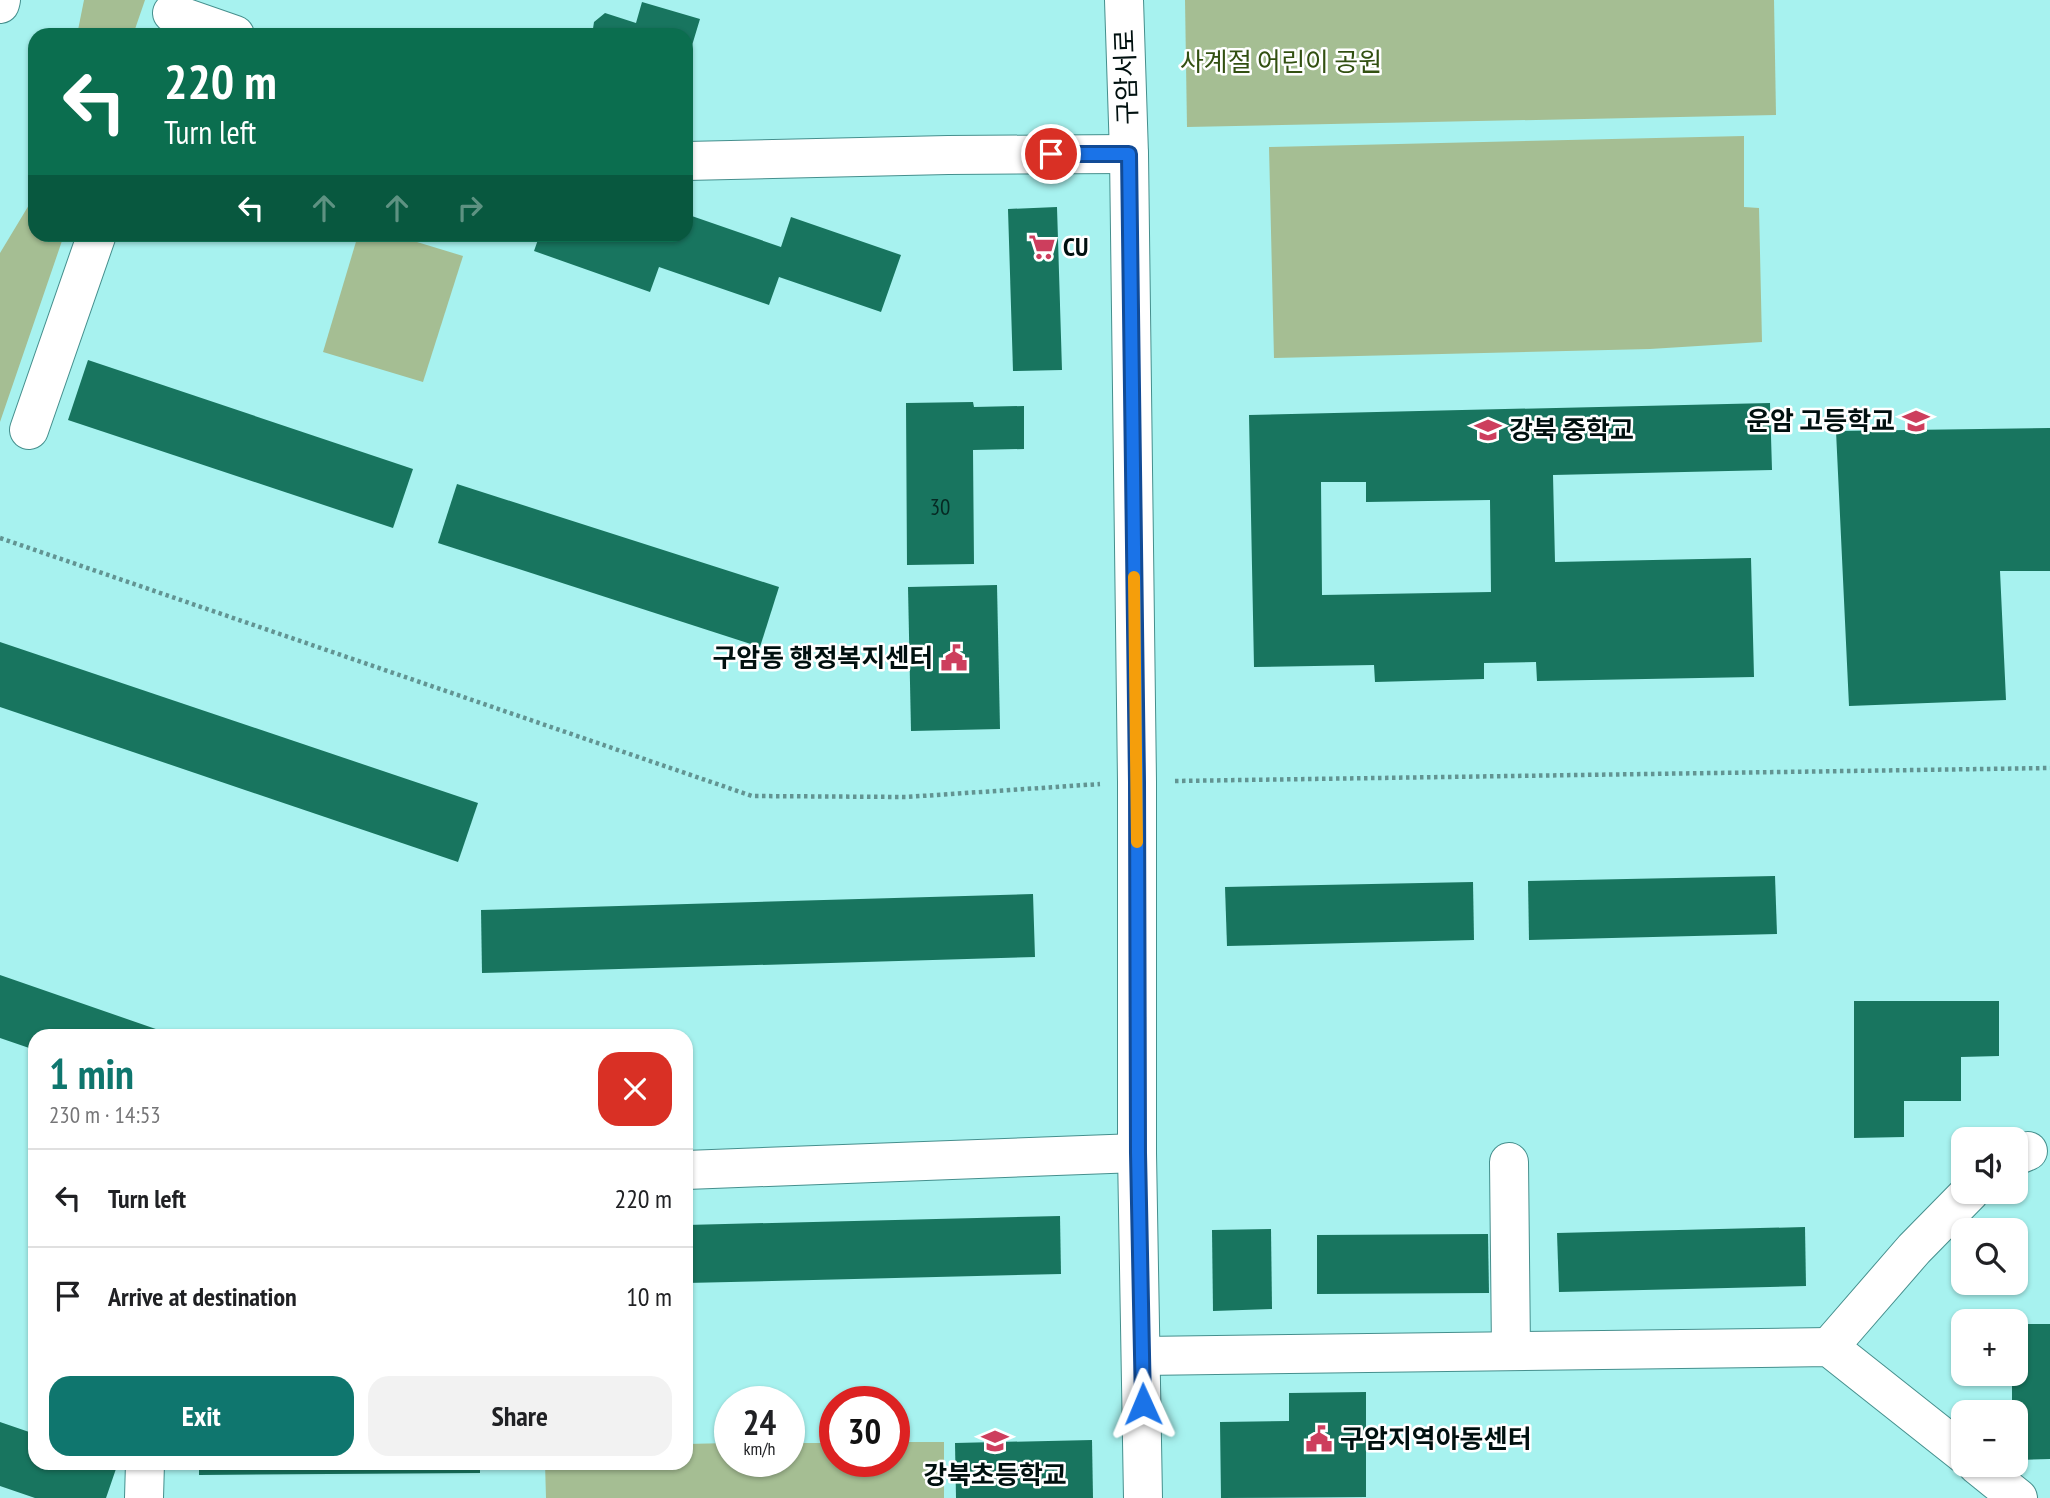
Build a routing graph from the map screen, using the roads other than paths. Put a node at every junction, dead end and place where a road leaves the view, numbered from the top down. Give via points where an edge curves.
1 (1124, 0) edge
2 (172, 16) edge
3 (212, 28) edge
4 (1129, 154) junction
5 (693, 161) edge
6 (94, 242) edge
7 (29, 430) dead end
8 (1138, 1153) junction
9 (1509, 1162) dead end
10 (693, 1170) edge
11 (1958, 1204) edge
12 (1829, 1347) junction
13 (1511, 1351) junction
14 (1142, 1356) junction
15 (1951, 1444) edge
16 (145, 1470) edge
17 (1992, 1477) edge
18 (144, 1498) edge
19 (1143, 1498) edge
20 (2018, 1498) edge

1 - 4 street, 구암서로
2 - 3 street
4 - 5 street
4 - 8 street, 구암서로
6 - 7 street
8 - 10 street
8 - 14 street, 구암서로
9 - 13 street
11 - 12 street
12 - 13 street
12 - 15 street
13 - 14 street
14 - 19 street, 구암서로
16 - 18 street
17 - 20 street

